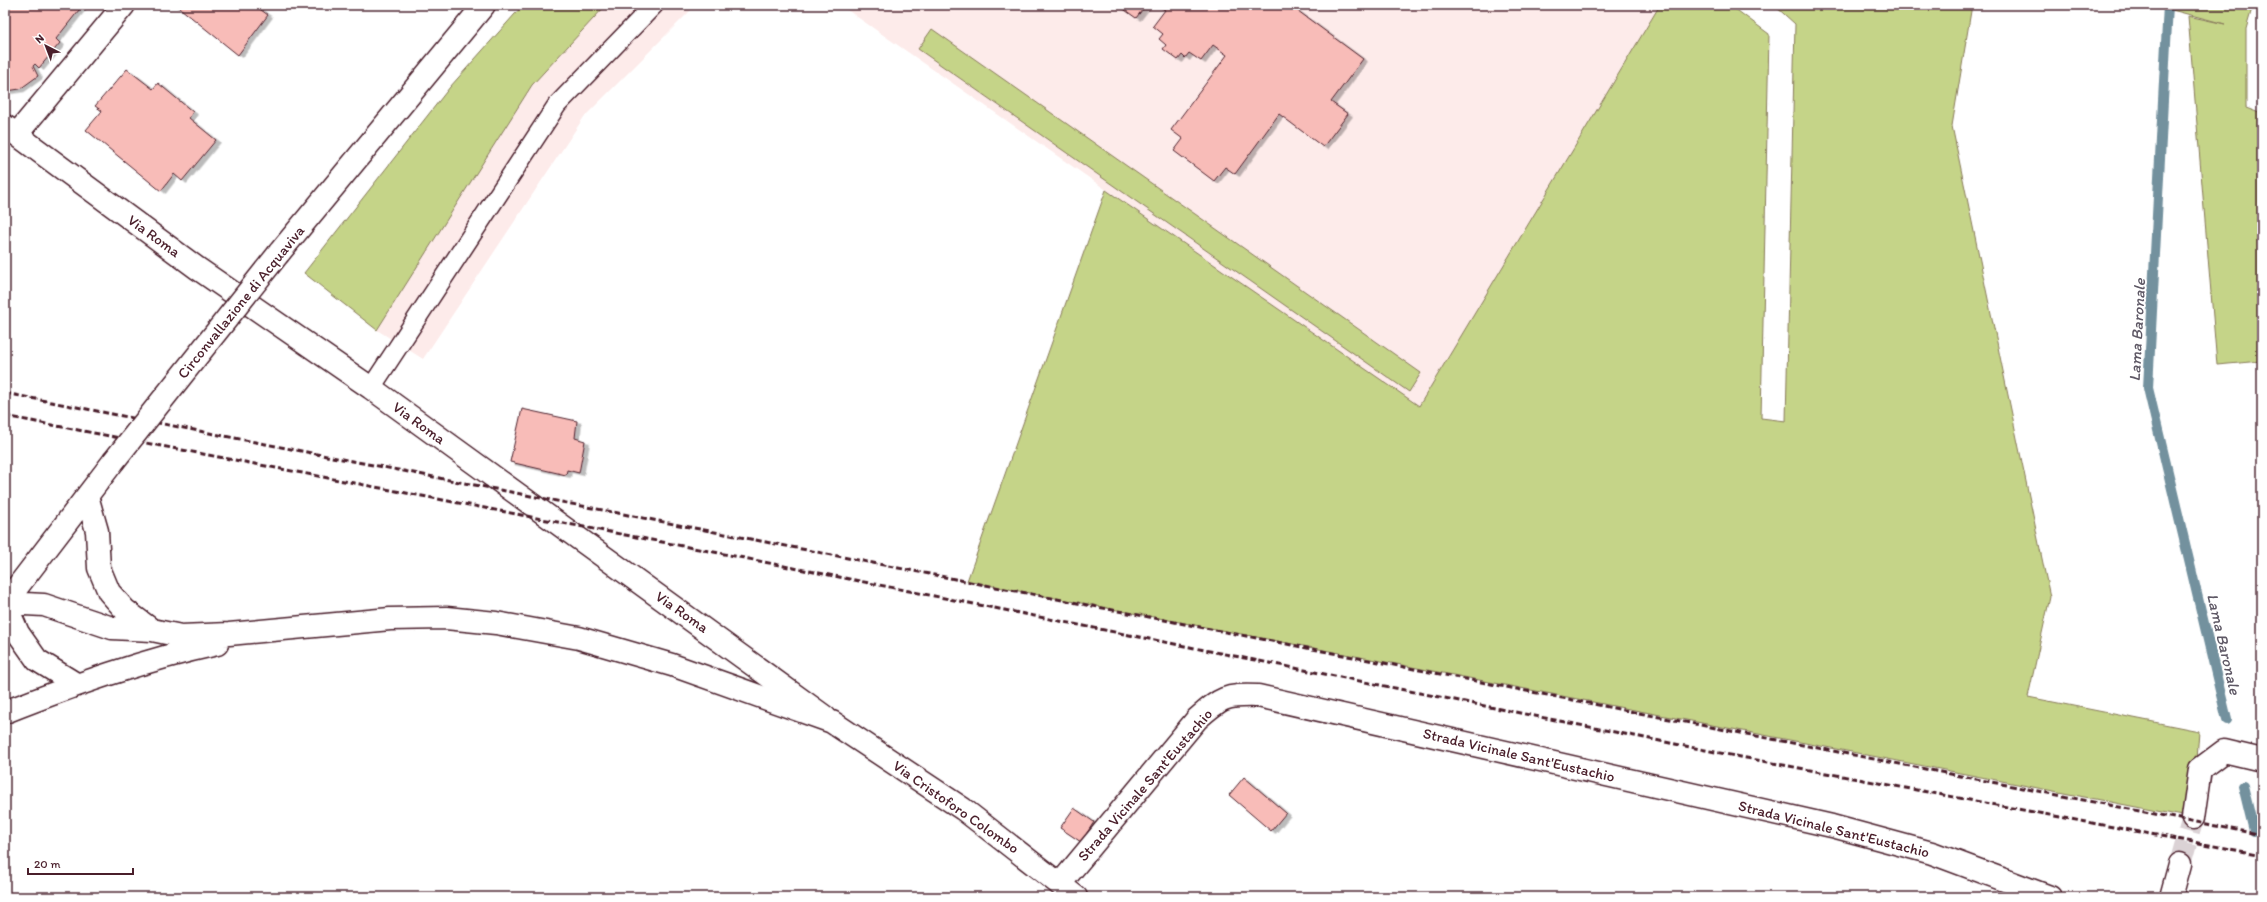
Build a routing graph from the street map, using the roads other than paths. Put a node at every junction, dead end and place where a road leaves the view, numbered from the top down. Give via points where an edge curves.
1 (124, 5) edge
2 (484, 5) edge
3 (654, 5) edge
4 (11, 130) edge
5 (371, 388) junction
6 (87, 496) junction
7 (5, 603) edge
8 (326, 623) junction
9 (152, 630) junction
10 (76, 684) junction
11 (5, 712) edge
12 (832, 722) junction
13 (2262, 760) edge
14 (2193, 818) tunnel mouth
15 (2180, 864) tunnel mouth
16 (1068, 891) edge
17 (2050, 897) edge
18 (2171, 897) edge

1 - 4 main road
2 - 6 main road, Circonvallazione di Acquaviva, bridge via 280,253
3 - 5 lane via 558,105
4 - 5 main road, Via Roma via 197,268
5 - 12 main road, Via Roma
6 - 7 main road, Circonvallazione di Acquaviva
6 - 9 main road via 97,531 99,568 109,592 125,610
7 - 9 main road via 44,605 112,628
7 - 10 main road via 18,633 37,660
8 - 9 main road via 229,634 181,636
8 - 10 main road via 216,644
8 - 12 main road via 446,618 496,623 579,638 672,665
10 - 11 main road
12 - 16 main road, Via Cristoforo Colombo via 963,809
13 - 14 main road via 2224,751 2200,769
15 - 18 main road
16 - 17 main road, Strada Vicinale Sant'Eustachio via 1197,719 1217,702 1232,696 1265,698 1832,826 1932,853

